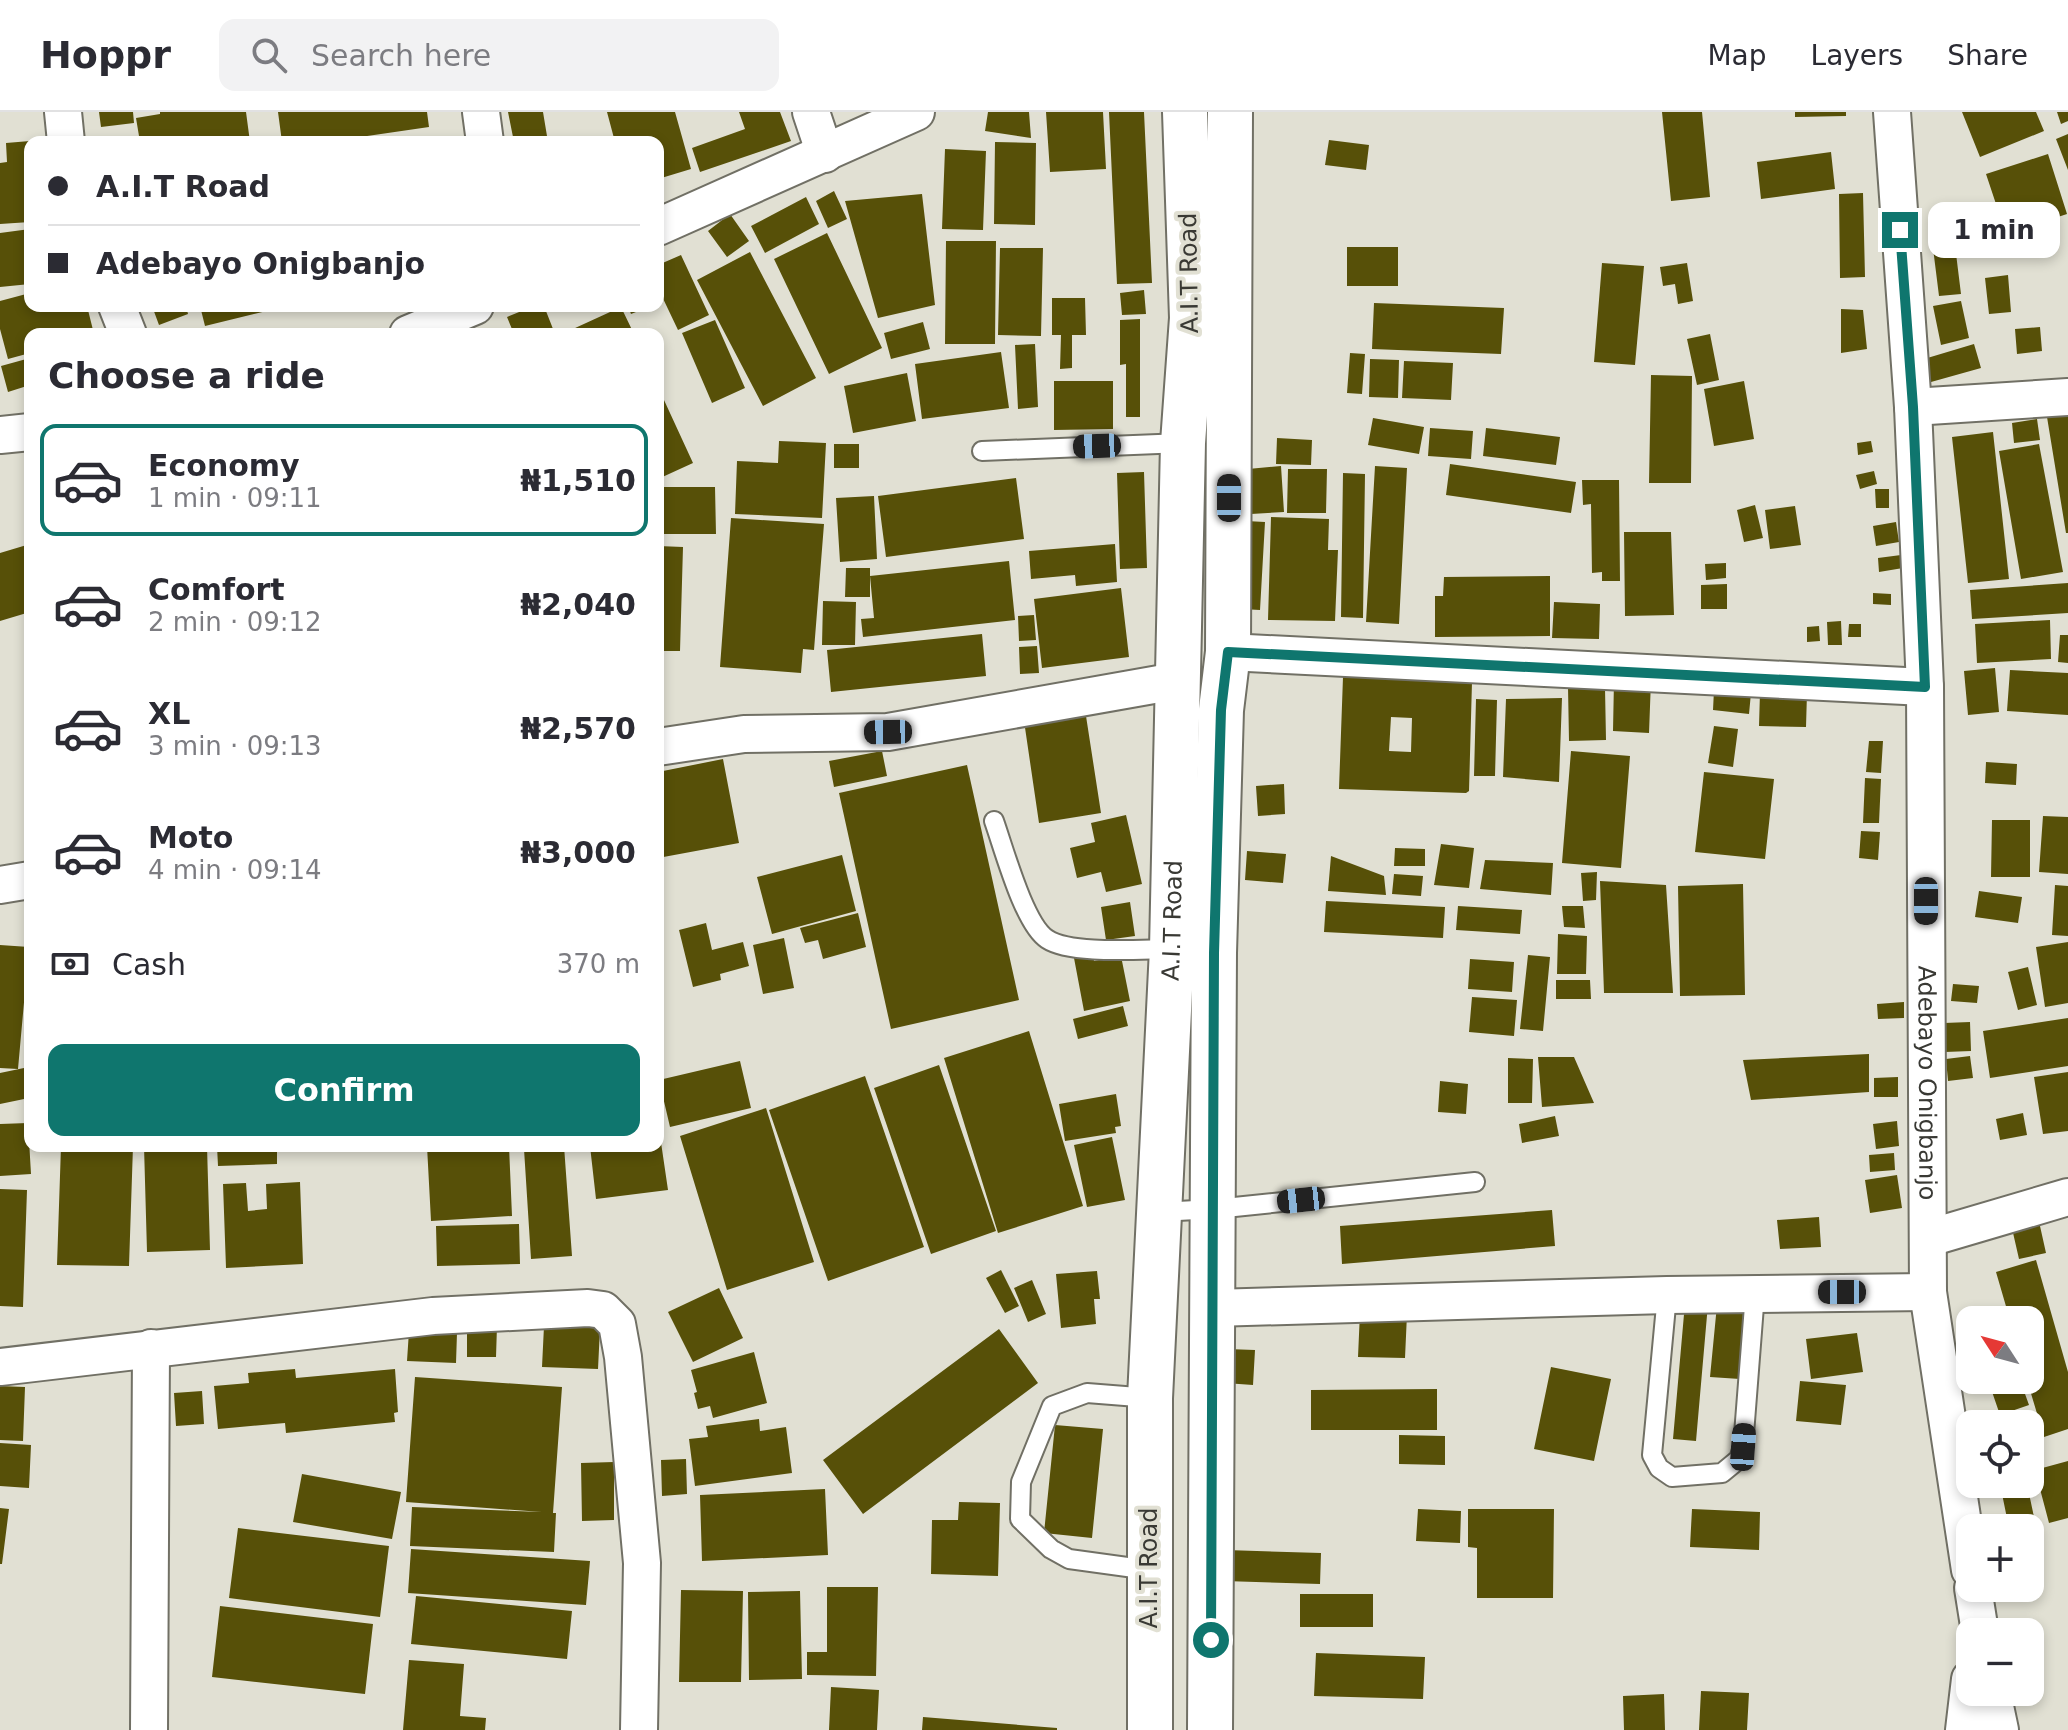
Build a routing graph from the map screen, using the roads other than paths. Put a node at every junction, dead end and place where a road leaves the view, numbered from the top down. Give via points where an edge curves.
1 (63, 112) edge
2 (481, 112) edge
3 (811, 112) edge
4 (916, 112) edge
5 (1185, 112) edge
6 (1230, 112) edge
7 (1892, 112) edge
8 (65, 136) edge
9 (484, 136) edge
10 (825, 154) junction
11 (664, 224) edge
12 (461, 312) edge
13 (422, 328) edge
14 (2068, 397) edge
15 (1913, 407) junction
16 (24, 433) edge
17 (0, 435) edge
18 (1183, 443) junction
19 (982, 451) dead end
20 (1228, 652) junction
21 (1176, 681) junction
22 (1925, 687) junction
23 (664, 746) edge
24 (994, 821) dead end
25 (24, 881) edge
26 (0, 885) edge
27 (1172, 949) junction
28 (1475, 1182) dead end
29 (2068, 1197) edge
30 (1215, 1209) junction
31 (1159, 1212) junction
32 (1929, 1238) junction
33 (1928, 1292) junction
34 (1755, 1293) junction
35 (1667, 1295) junction
36 (1213, 1308) junction
37 (151, 1348) junction
38 (0, 1367) edge
39 (1150, 1398) junction
40 (1962, 1514) edge
41 (1149, 1570) junction
42 (1967, 1706) edge
43 (1995, 1706) edge
44 (149, 1730) edge
45 (639, 1730) edge
46 (1150, 1730) edge
47 (1210, 1730) edge
48 (1964, 1730) edge
49 (2000, 1730) edge

1 - 8 street
2 - 9 street
3 - 10 street
4 - 10 street
5 - 18 street, A.I.T Road via 1192,318
6 - 20 street, A.I.T Road
7 - 15 street, Adebayo Onigbanjo
10 - 11 street
12 - 13 street
14 - 15 street
15 - 22 street, Adebayo Onigbanjo
16 - 17 street
18 - 19 lane
18 - 21 street, A.I.T Road
20 - 22 street
20 - 30 street, A.I.T Road via 1221,710 1214,953
21 - 23 street via 888,732 744,734
21 - 27 street, A.I.T Road
22 - 32 street, Adebayo Onigbanjo
24 - 27 lane via 1030,920 1048,940 1084,949
25 - 26 street
27 - 31 street, A.I.T Road
28 - 30 lane
29 - 32 street
30 - 31 lane
30 - 36 street, A.I.T Road
31 - 39 street, A.I.T Road
32 - 33 street, Adebayo Onigbanjo
33 - 34 street
33 - 40 street, Adebayo Onigbanjo
34 - 35 street
34 - 35 lane via 1739,1459 1722,1473 1672,1477 1652,1455
35 - 36 street
36 - 47 street, A.I.T Road
37 - 38 street
37 - 44 street
37 - 45 street via 433,1316 603,1310 617,1324 623,1357 642,1563
39 - 41 street, A.I.T Road
39 - 41 lane via 1087,1393 1052,1406 1021,1482 1020,1519 1069,1559
41 - 46 street, A.I.T Road
42 - 48 street
43 - 49 street

